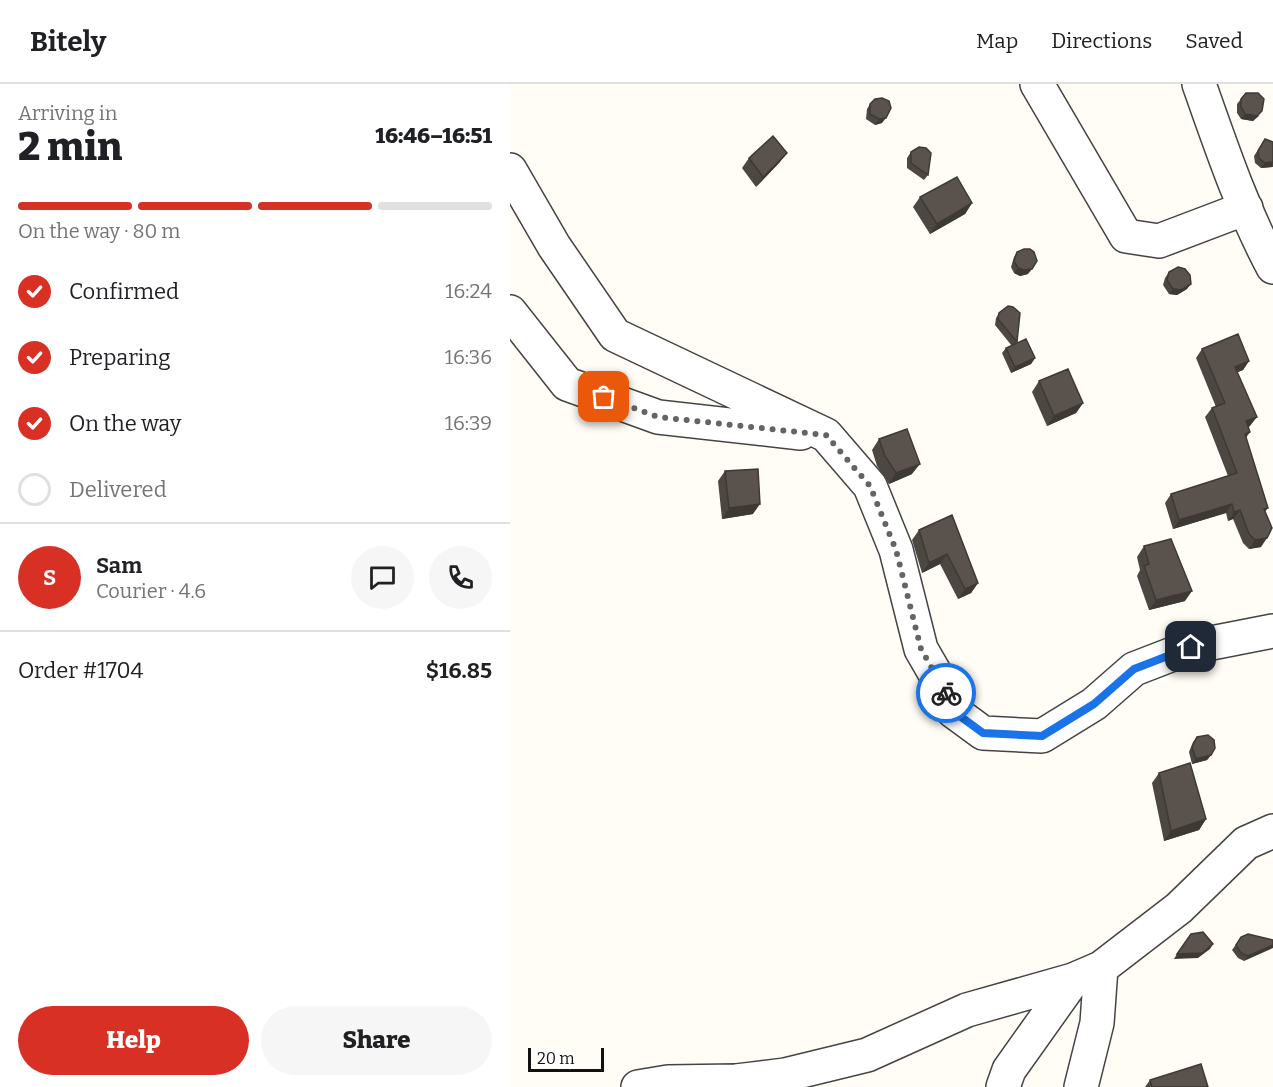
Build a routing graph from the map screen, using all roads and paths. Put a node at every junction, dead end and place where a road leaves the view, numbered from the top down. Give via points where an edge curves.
1 (1037, 84) edge
2 (1199, 84) edge
3 (510, 170) edge
4 (1246, 208) junction
5 (1273, 267) edge
6 (510, 312) edge
7 (826, 435) junction
8 (1273, 631) edge
9 (1273, 831) edge
10 (1087, 974) junction
11 (638, 1087) edge
12 (1004, 1087) edge
13 (1080, 1087) edge

1 - 4 street via 1126,236 1159,241
2 - 4 street
3 - 7 street via 554,246 615,335
4 - 5 street
6 - 7 street via 567,384 658,417
7 - 8 street via 870,486 896,550 921,649 953,711 983,733 1042,736 1094,704 1134,669 1191,647
9 - 10 street via 1246,843 1179,908
10 - 11 street via 967,1010 867,1055 785,1075
10 - 12 street via 1009,1070
10 - 13 street via 1097,1023

